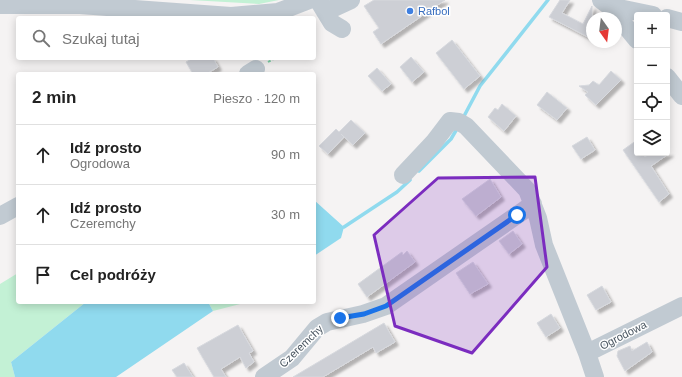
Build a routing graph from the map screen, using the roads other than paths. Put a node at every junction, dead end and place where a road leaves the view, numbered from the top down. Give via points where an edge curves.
1 (308, 0) edge
2 (352, 0) edge
3 (605, 3) edge
4 (0, 5) edge
5 (322, 6) edge
6 (641, 12) edge
7 (670, 19) edge
8 (682, 22) edge
9 (342, 29) dead end
10 (634, 37) edge
11 (670, 81) edge
12 (682, 96) edge
13 (403, 175) dead end
14 (533, 204) junction
15 (16, 207) edge
16 (0, 216) edge
17 (682, 306) edge
18 (587, 353) junction
19 (264, 377) edge
20 (595, 377) edge

1 - 4 street via 278,12 230,16 80,5
2 - 5 street
3 - 6 street
3 - 10 street
5 - 9 street via 332,23
7 - 8 street
11 - 12 street
13 - 14 street via 450,121 462,124 527,190
14 - 18 street via 544,245
14 - 19 street, Czeremchy via 386,306 327,322 317,328 292,358
15 - 16 street
17 - 18 street, Ogrodowa
18 - 20 street, Ogrodowa

